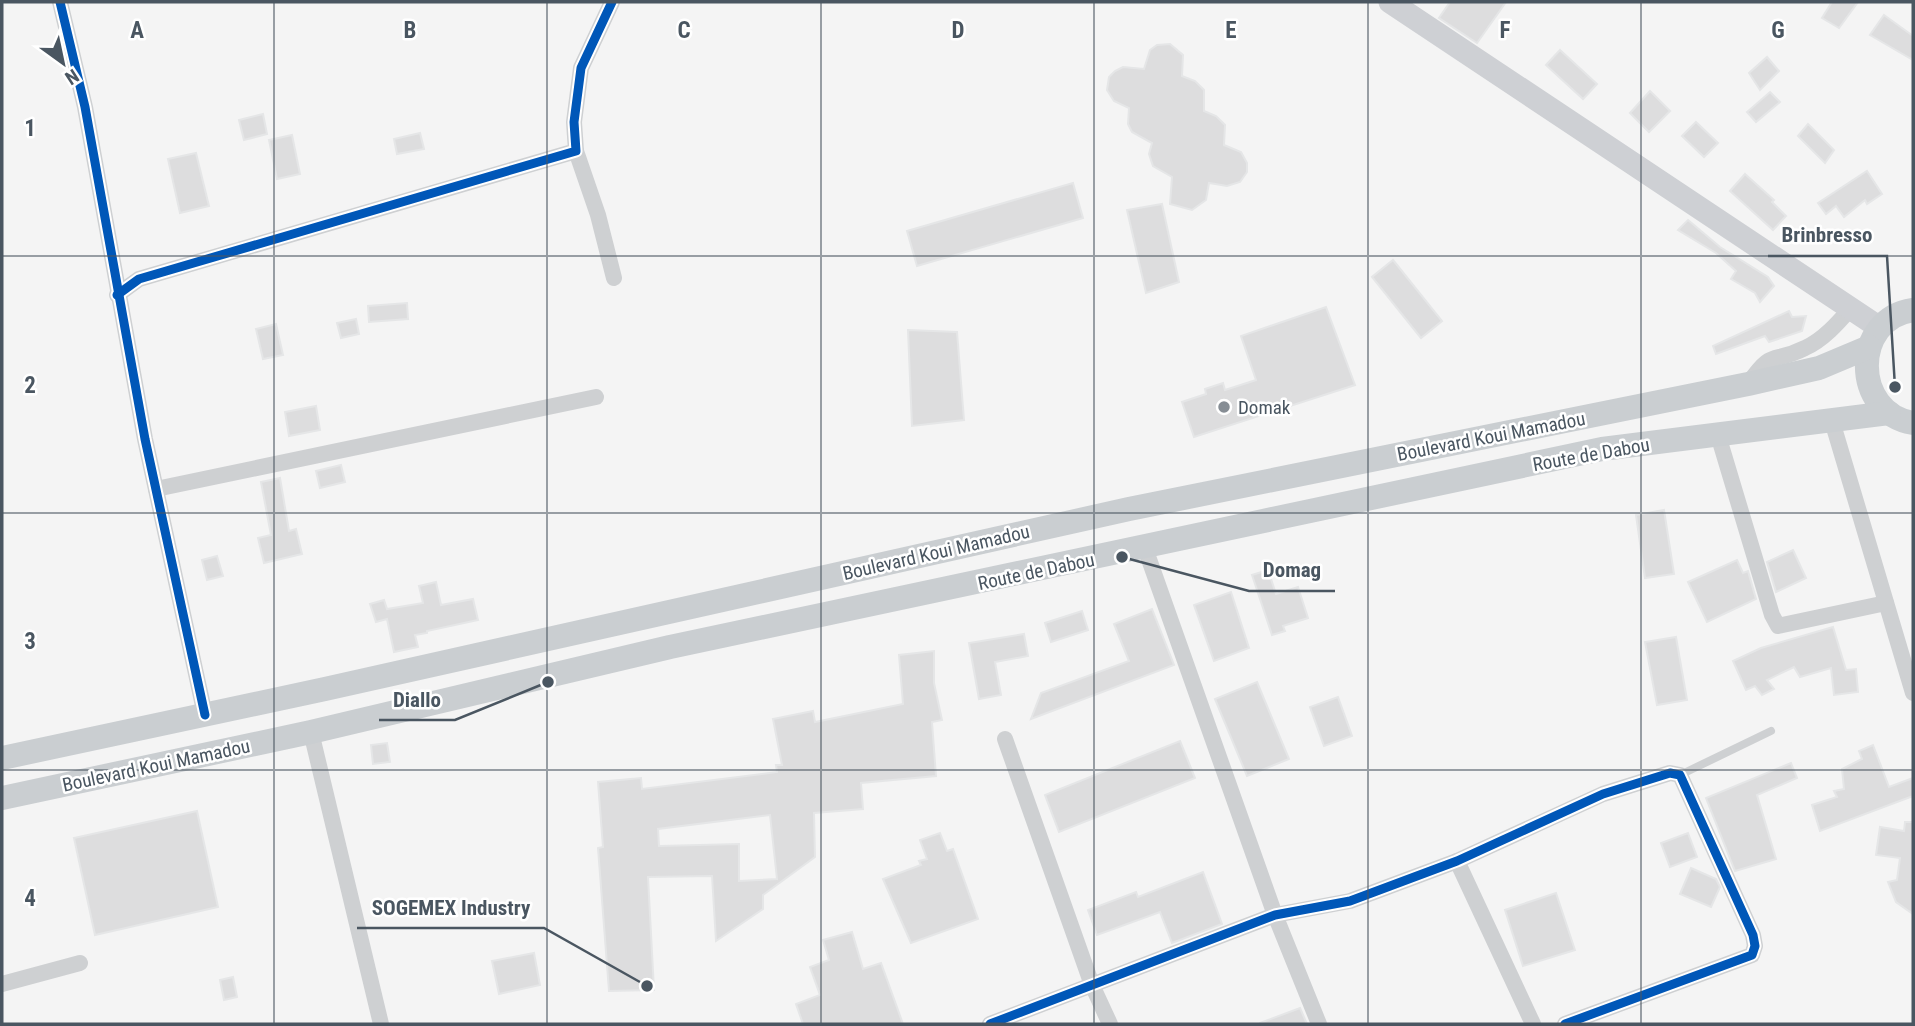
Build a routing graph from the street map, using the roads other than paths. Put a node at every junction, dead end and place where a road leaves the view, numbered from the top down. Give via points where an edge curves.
1 (60, 2) edge
2 (612, 2) edge
3 (1390, 2) edge
4 (576, 151) junction
5 (614, 278) dead end
6 (117, 295) junction
7 (1851, 309) junction
8 (1913, 310) edge
9 (1875, 337) junction
10 (1748, 384) junction
11 (596, 397) dead end
12 (1889, 413) junction
13 (1832, 421) junction
14 (1913, 423) edge
15 (1718, 435) junction
16 (156, 489) junction
17 (1145, 548) junction
18 (1886, 604) junction
19 (1913, 693) edge
20 (205, 715) junction
21 (1771, 731) dead end
22 (311, 732) junction
23 (1005, 739) dead end
24 (2, 758) edge
25 (1680, 775) junction
26 (2, 798) edge
27 (1457, 861) junction
28 (1275, 915) junction
29 (80, 963) dead end
30 (2, 984) edge
31 (1091, 985) junction
32 (381, 1024) edge
33 (990, 1024) edge
34 (1110, 1024) edge
35 (1319, 1024) edge
36 (1533, 1024) edge
37 (1565, 1024) edge

1 - 6 street via 85,107
2 - 4 street via 581,68 574,122
3 - 7 street
4 - 5 street
4 - 6 street via 139,279
6 - 16 street
7 - 9 street
7 - 10 street via 1806,348 1765,360
8 - 9 main road, Boulevard Koui Mamadou via 1893,317
9 - 10 main road, Boulevard Koui Mamadou via 1819,368
9 - 12 main road via 1866,365 1868,384
10 - 20 main road, Boulevard Koui Mamadou via 1129,509
11 - 16 street
12 - 13 main road, Route de Dabou
12 - 14 main road
13 - 15 main road, Route de Dabou
13 - 18 street
15 - 17 main road, Route de Dabou via 1602,449
15 - 18 street via 1778,626
16 - 20 street
17 - 22 main road, Route de Dabou via 670,647
17 - 28 street
18 - 19 street
20 - 24 main road, Boulevard Koui Mamadou
21 - 25 lane
22 - 26 main road, Boulevard Koui Mamadou
22 - 32 street
23 - 31 street
25 - 27 street via 1670,773 1603,794
25 - 37 street via 1753,934 1752,955
27 - 28 street via 1350,901
27 - 36 street
28 - 31 street
28 - 35 street
29 - 30 street
31 - 33 street
31 - 34 street

